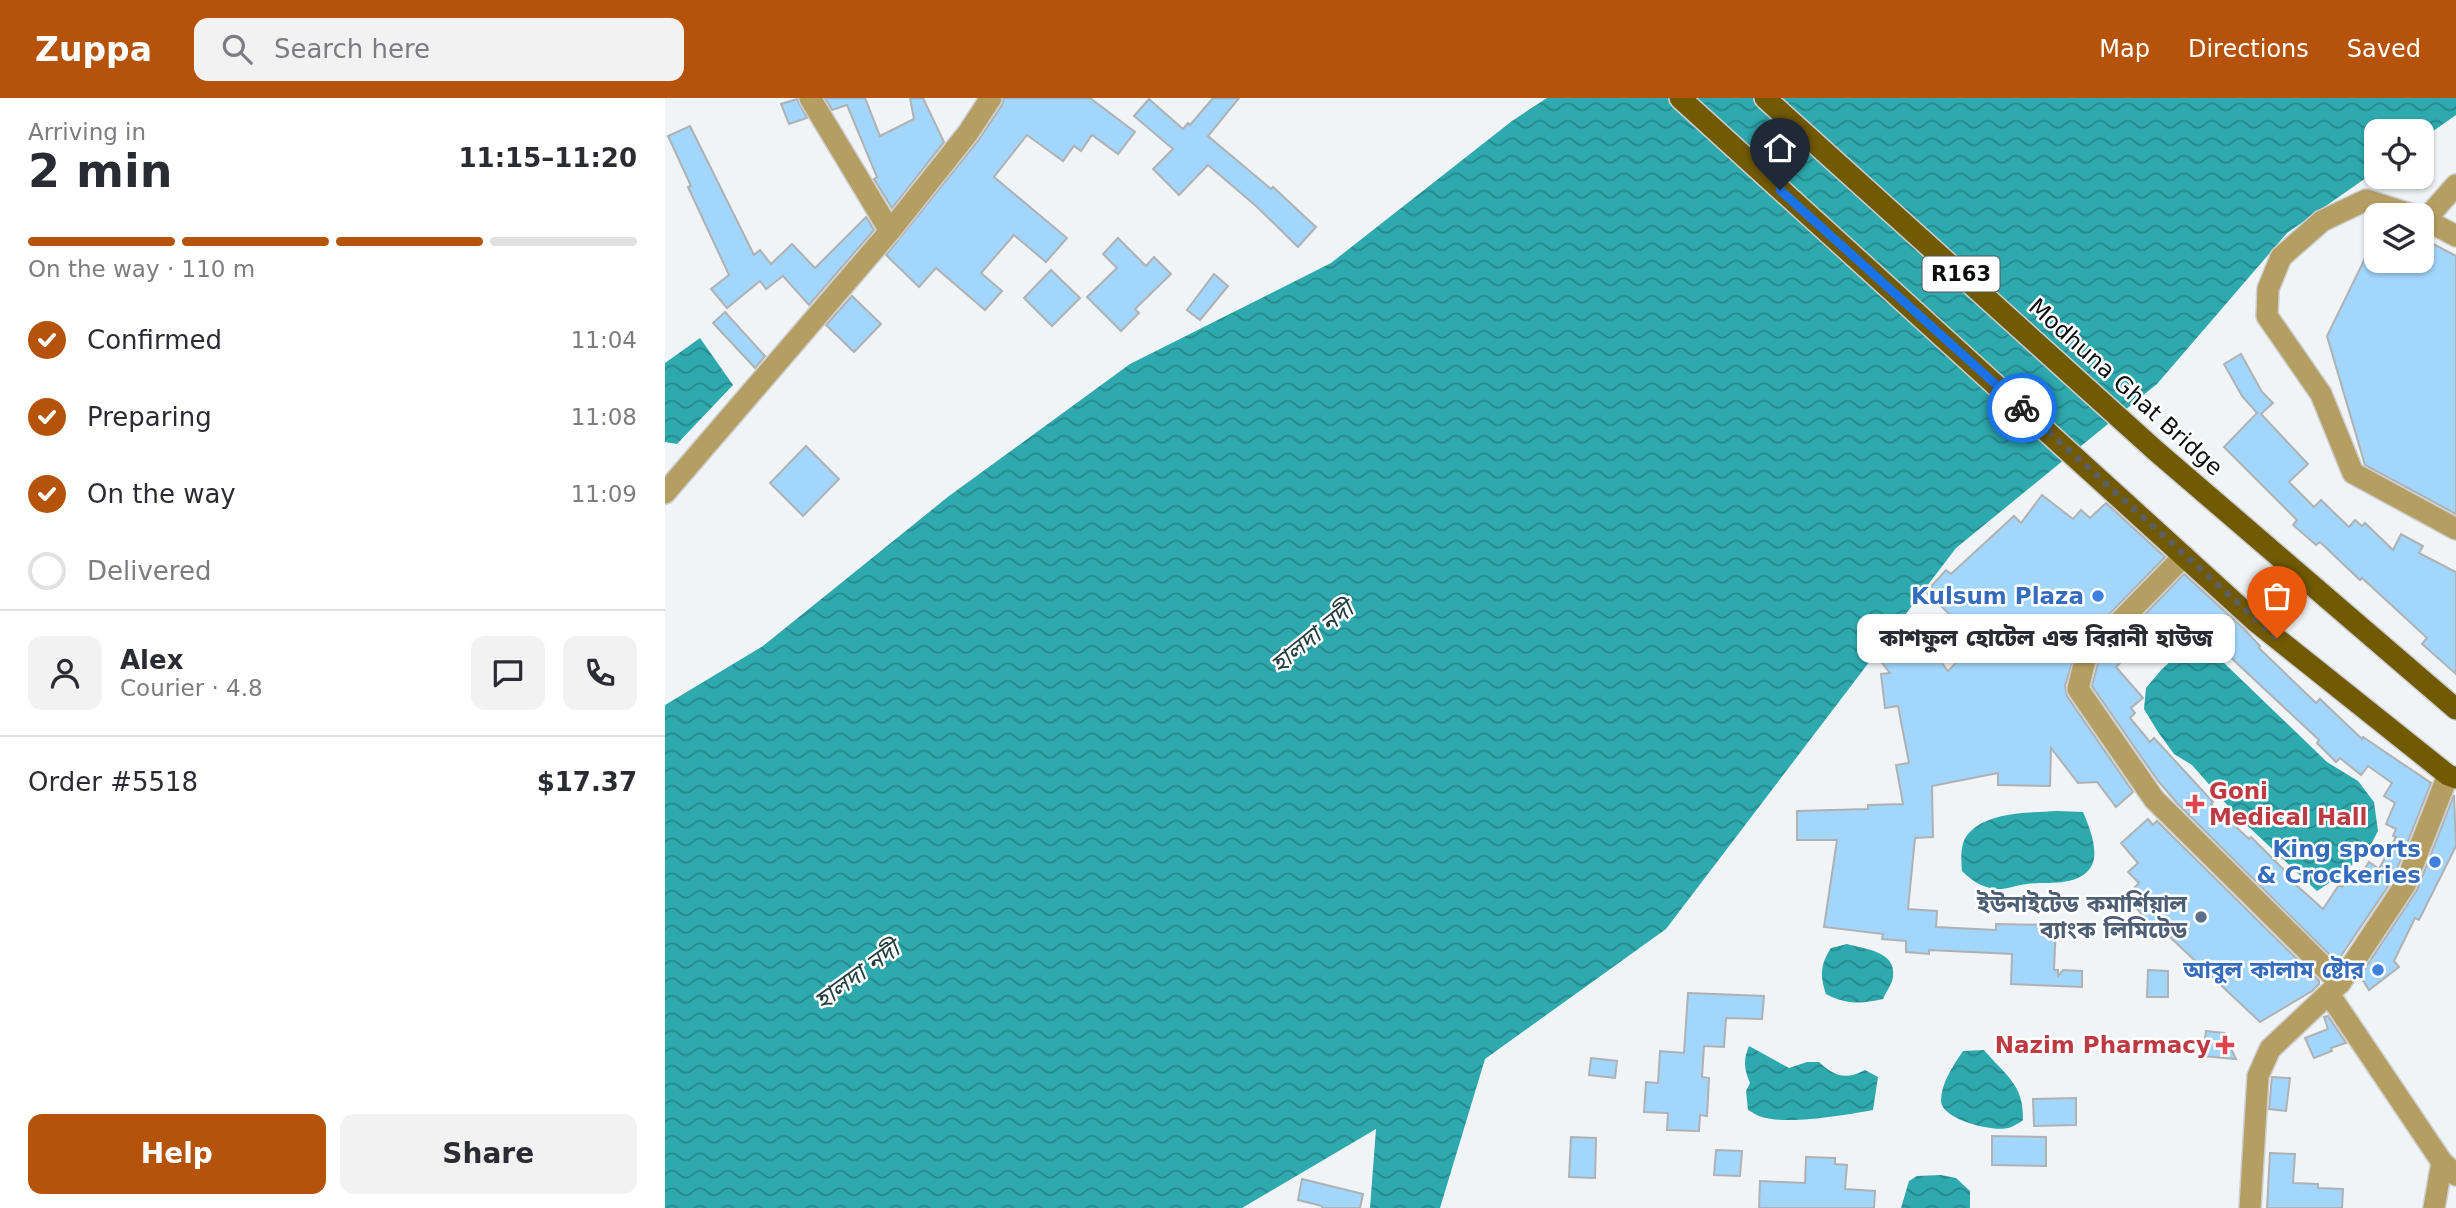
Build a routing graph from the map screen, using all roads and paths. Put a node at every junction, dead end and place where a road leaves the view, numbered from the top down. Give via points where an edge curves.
1 (810, 98) edge
2 (991, 98) edge
3 (1680, 98) edge
4 (1765, 98) edge
5 (2456, 185) edge
6 (2374, 203) edge
7 (2434, 205) edge
8 (2434, 225) edge
9 (890, 231) junction
10 (2456, 236) edge
11 (665, 493) edge
12 (2456, 529) edge
13 (2184, 555) junction
14 (2456, 709) edge
15 (2452, 777) edge
16 (2334, 988) junction
17 (2449, 1169) edge
18 (2250, 1208) edge
19 (2434, 1208) edge

1 - 9 street
2 - 9 street
3 - 13 main road, R163
4 - 14 main road, Modhuna Ghat Bridge / R163 via 2156,451
5 - 7 street
6 - 12 street via 2365,200 2322,221 2281,257 2269,289 2267,316 2321,394 2353,473
8 - 10 street
9 - 11 street
13 - 15 main road, R163 via 2255,621
13 - 16 street via 2086,656 2078,689 2154,799
15 - 16 street via 2405,885
16 - 17 street
16 - 18 street via 2270,1049 2258,1076
17 - 19 street

